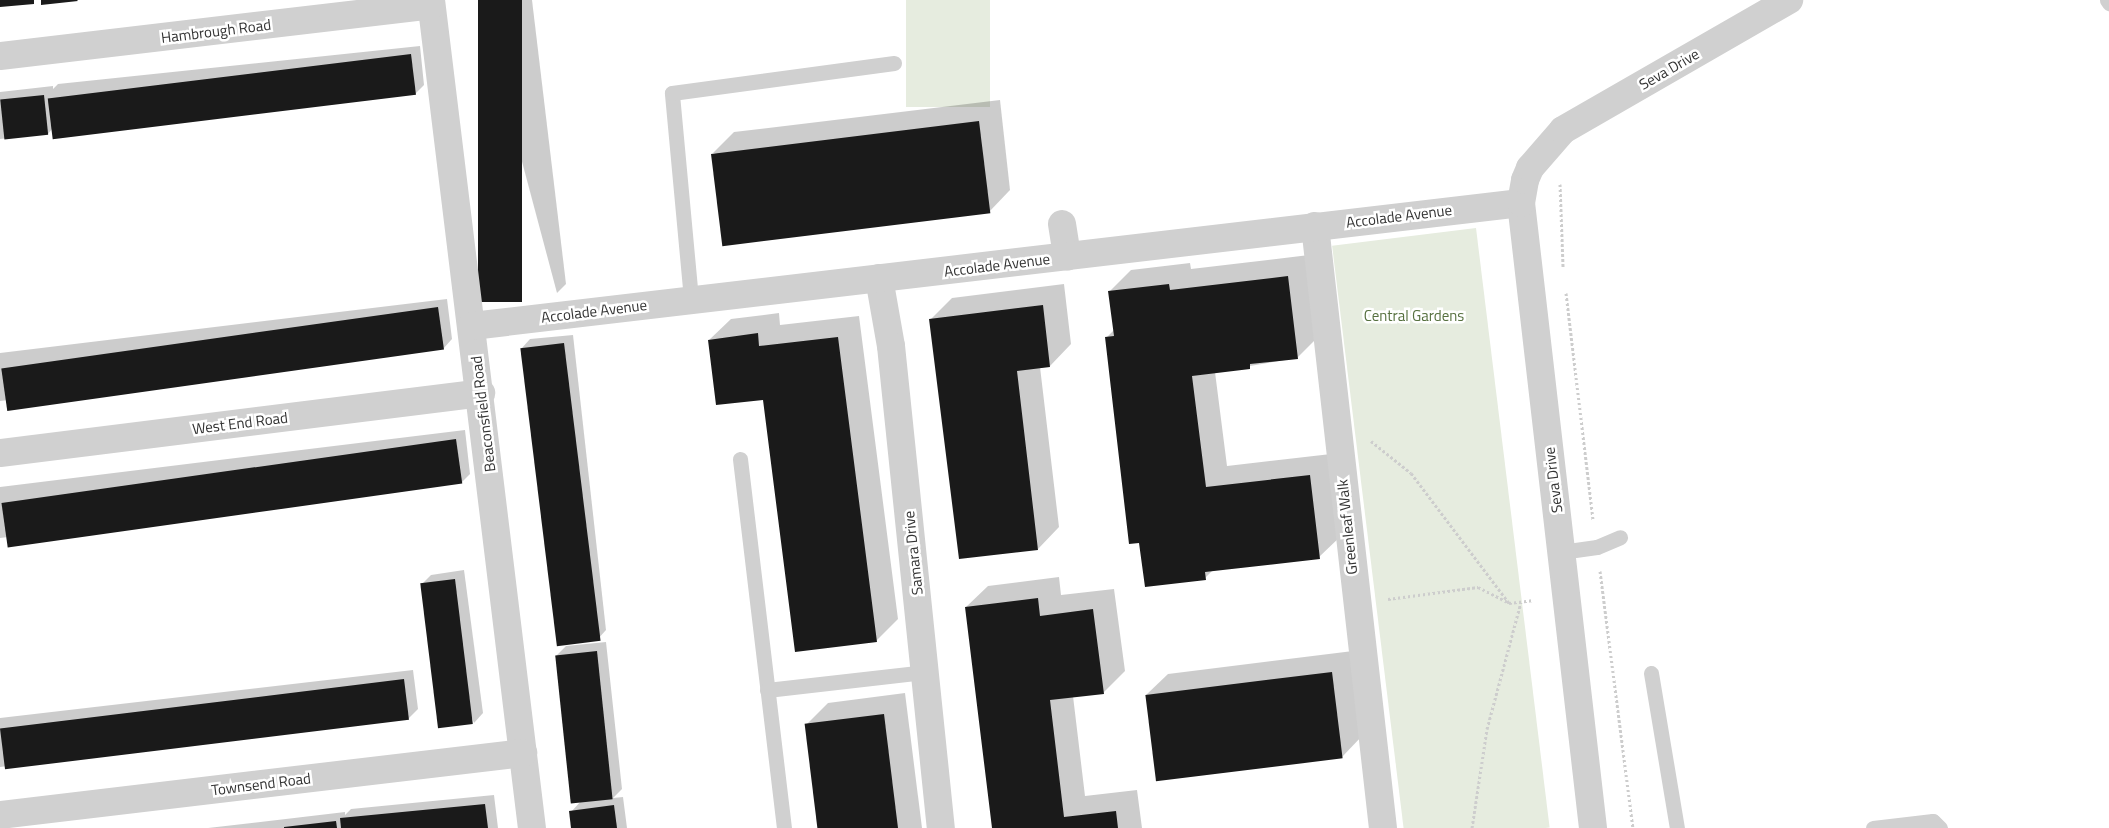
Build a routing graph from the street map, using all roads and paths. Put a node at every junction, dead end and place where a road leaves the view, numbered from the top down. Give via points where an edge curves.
1 (1789, 0) edge
2 (2107, 0) edge
3 (431, 3) edge
4 (2109, 3) edge
5 (0, 56) edge
6 (894, 63) dead end
7 (1551, 140) junction
8 (1521, 203) junction
9 (1062, 224) dead end
10 (1315, 226) junction
11 (1067, 258) junction
12 (1564, 276) dead end
13 (879, 278) junction
14 (1565, 286) dead end
15 (691, 299) junction
16 (472, 326) junction
17 (481, 393) junction
18 (1335, 413) junction
19 (0, 452) edge
20 (740, 458) dead end
21 (1592, 513) dead end
22 (1620, 537) dead end
23 (1561, 552) junction
24 (1603, 588) dead end
25 (1540, 600) dead end
26 (1521, 602) junction
27 (1509, 603) junction
28 (1356, 604) junction
29 (926, 672) junction
30 (1650, 673) dead end
31 (767, 690) junction
32 (523, 753) junction
33 (0, 815) edge
34 (532, 828) edge
35 (784, 828) edge
36 (941, 828) edge
37 (1383, 828) edge
38 (1472, 828) edge
39 (1593, 828) edge
40 (1633, 828) edge
41 (1677, 828) edge
42 (1873, 828) edge
43 (1940, 828) edge

1 - 7 street, Seva Drive via 1562,130
2 - 4 lane
3 - 5 street, Hambrough Road
3 - 16 street, Beaconsfield Road
6 - 15 lane via 672,94
7 - 8 street, Seva Drive via 1530,168
7 - 12 path via 1564,156 1559,192
8 - 10 street, Accolade Avenue
8 - 23 street, Seva Drive
9 - 11 street
10 - 11 street, Accolade Avenue
10 - 18 street, Greenleaf Walk
11 - 13 street, Accolade Avenue
13 - 15 street, Accolade Avenue
13 - 29 street, Samara Drive via 891,346
14 - 21 path
15 - 16 street, Accolade Avenue
16 - 17 street, Beaconsfield Road
17 - 19 street, West End Road
17 - 32 street, Beaconsfield Road
18 - 27 path via 1411,473
18 - 28 street, Greenleaf Walk
20 - 31 lane
22 - 23 lane via 1597,547
23 - 39 street, Seva Drive
24 - 40 path
25 - 26 path
26 - 27 path
26 - 38 path via 1487,730
27 - 28 path via 1478,587
28 - 37 street, Greenleaf Walk
29 - 31 lane
29 - 36 street, Samara Drive
30 - 41 lane
31 - 35 lane
32 - 33 street, Townsend Road
32 - 34 street, Beaconsfield Road
42 - 43 lane via 1933,821

